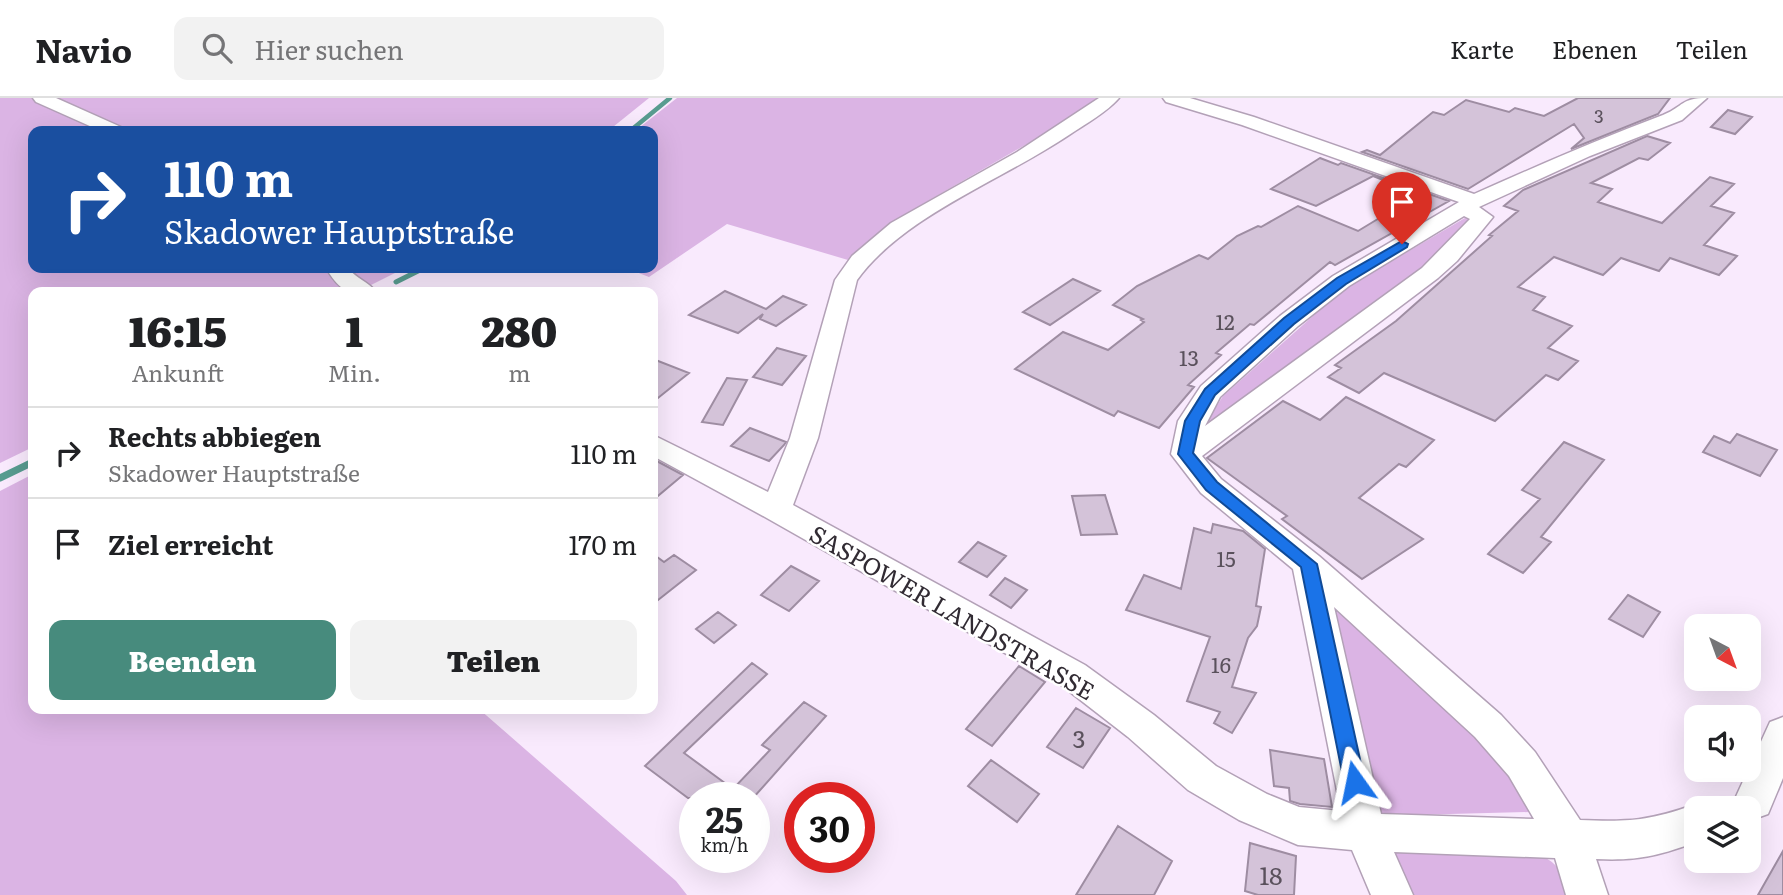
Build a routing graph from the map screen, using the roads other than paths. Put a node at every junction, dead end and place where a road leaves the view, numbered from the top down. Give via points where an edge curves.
1 (42, 98) edge
2 (1110, 98) edge
3 (1172, 98) edge
4 (1698, 98) edge
5 (104, 126) edge
6 (1469, 204) junction
7 (340, 273) edge
8 (355, 287) edge
9 (1257, 351) junction
10 (1299, 371) junction
11 (658, 447) edge
12 (1185, 454) junction
13 (776, 509) junction
14 (1308, 564) junction
15 (1783, 733) edge
16 (1757, 796) edge
17 (1684, 828) edge
18 (1365, 832) junction
19 (1570, 841) junction
20 (1392, 895) edge
21 (1587, 895) edge

1 - 5 street
2 - 13 street via 1079,122 906,224 854,265 846,280 804,438
3 - 6 street via 1259,125
4 - 6 street via 1676,116
6 - 9 street via 1341,281
6 - 10 street via 1483,217 1449,256
7 - 8 street
9 - 10 street
9 - 12 street via 1210,392 1192,421
10 - 12 street
11 - 13 street, SASPOWER LANDSTRASSE
12 - 14 street via 1211,486
13 - 18 street, SASPOWER LANDSTRASSE via 1073,675 1202,778 1254,807 1298,826
14 - 18 street
14 - 19 street via 1488,726 1522,764
15 - 16 street
17 - 19 street, SASPOWER LANDSTRASSE via 1658,838
18 - 19 street, SASPOWER LANDSTRASSE
18 - 20 street
19 - 21 street

